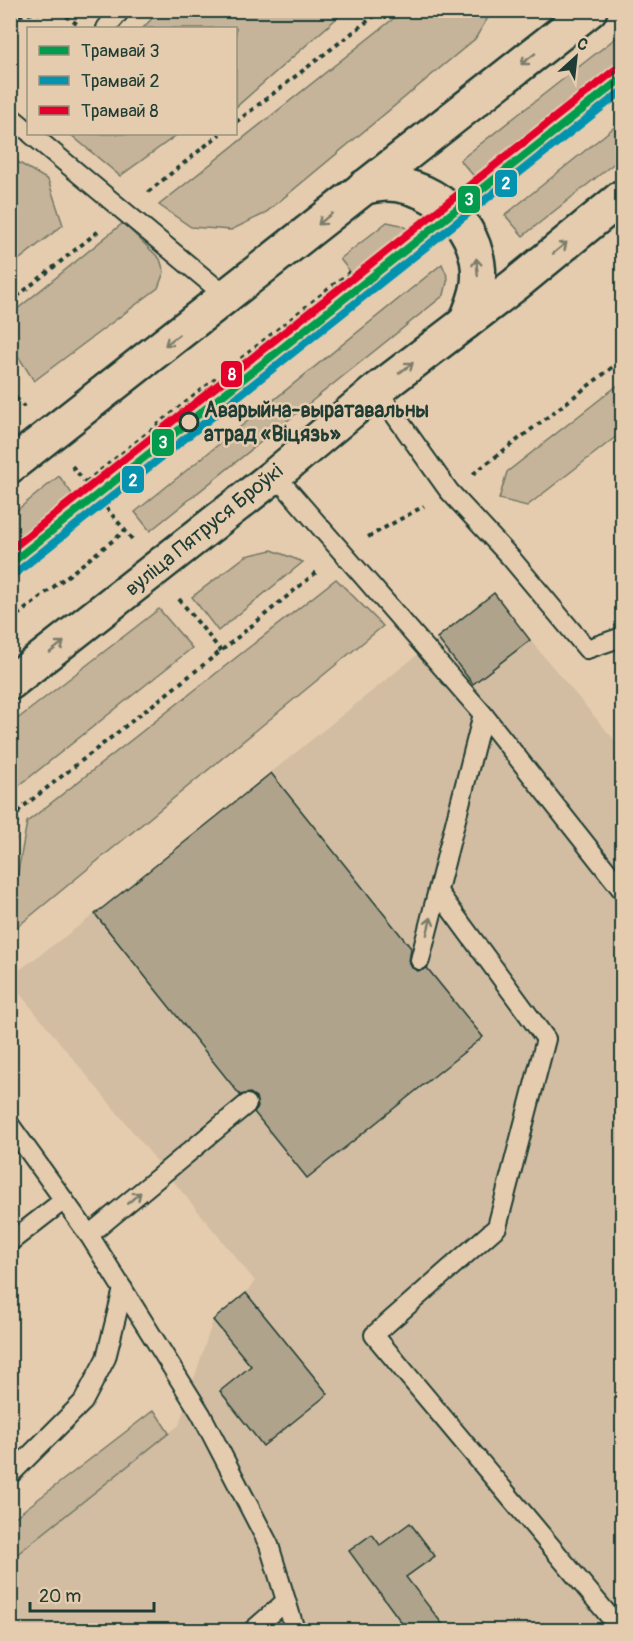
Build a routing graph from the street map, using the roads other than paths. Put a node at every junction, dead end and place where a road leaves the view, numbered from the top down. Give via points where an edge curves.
1 (121, 10) edge
2 (590, 10) edge
3 (107, 27) edge
4 (36, 135) edge
5 (364, 187) junction
6 (622, 197) edge
7 (227, 297) junction
8 (465, 323) junction
9 (377, 390) junction
10 (10, 466) edge
11 (275, 475) junction
12 (622, 637) edge
13 (10, 683) edge
14 (483, 714) junction
15 (622, 890) edge
16 (438, 892) junction
17 (420, 960) dead end
18 (248, 1104) dead end
19 (10, 1125) edge
20 (64, 1200) junction
21 (89, 1235) junction
22 (10, 1242) edge
23 (123, 1289) junction
24 (10, 1475) edge
25 (286, 1601) junction
26 (253, 1630) edge
27 (295, 1630) edge
28 (621, 1630) edge

1 - 3 lane
2 -> 5 main road
4 - 7 lane
5 -> 7 main road
8 -> 5 main road via 474,303 478,271 471,240 460,221 436,199 406,186
8 -> 6 main road, вуліца Пятруся Броўкі
7 -> 10 main road
9 -> 8 main road, вуліца Пятруся Броўкі
9 - 11 main road, вуліца Пятруся Броўкі
9 - 12 lane via 449,491 587,649
13 -> 11 main road, вуліца Пятруся Броўкі
11 - 14 lane
14 - 15 lane
14 - 16 lane
17 -> 16 lane
16 - 28 lane via 546,1039 497,1227 374,1335
21 -> 18 lane
19 - 20 lane
20 - 21 lane
20 - 22 lane
21 - 23 lane
23 - 24 lane via 106,1358 83,1402
23 - 25 lane via 211,1434 269,1545
25 - 26 lane
25 - 27 lane

